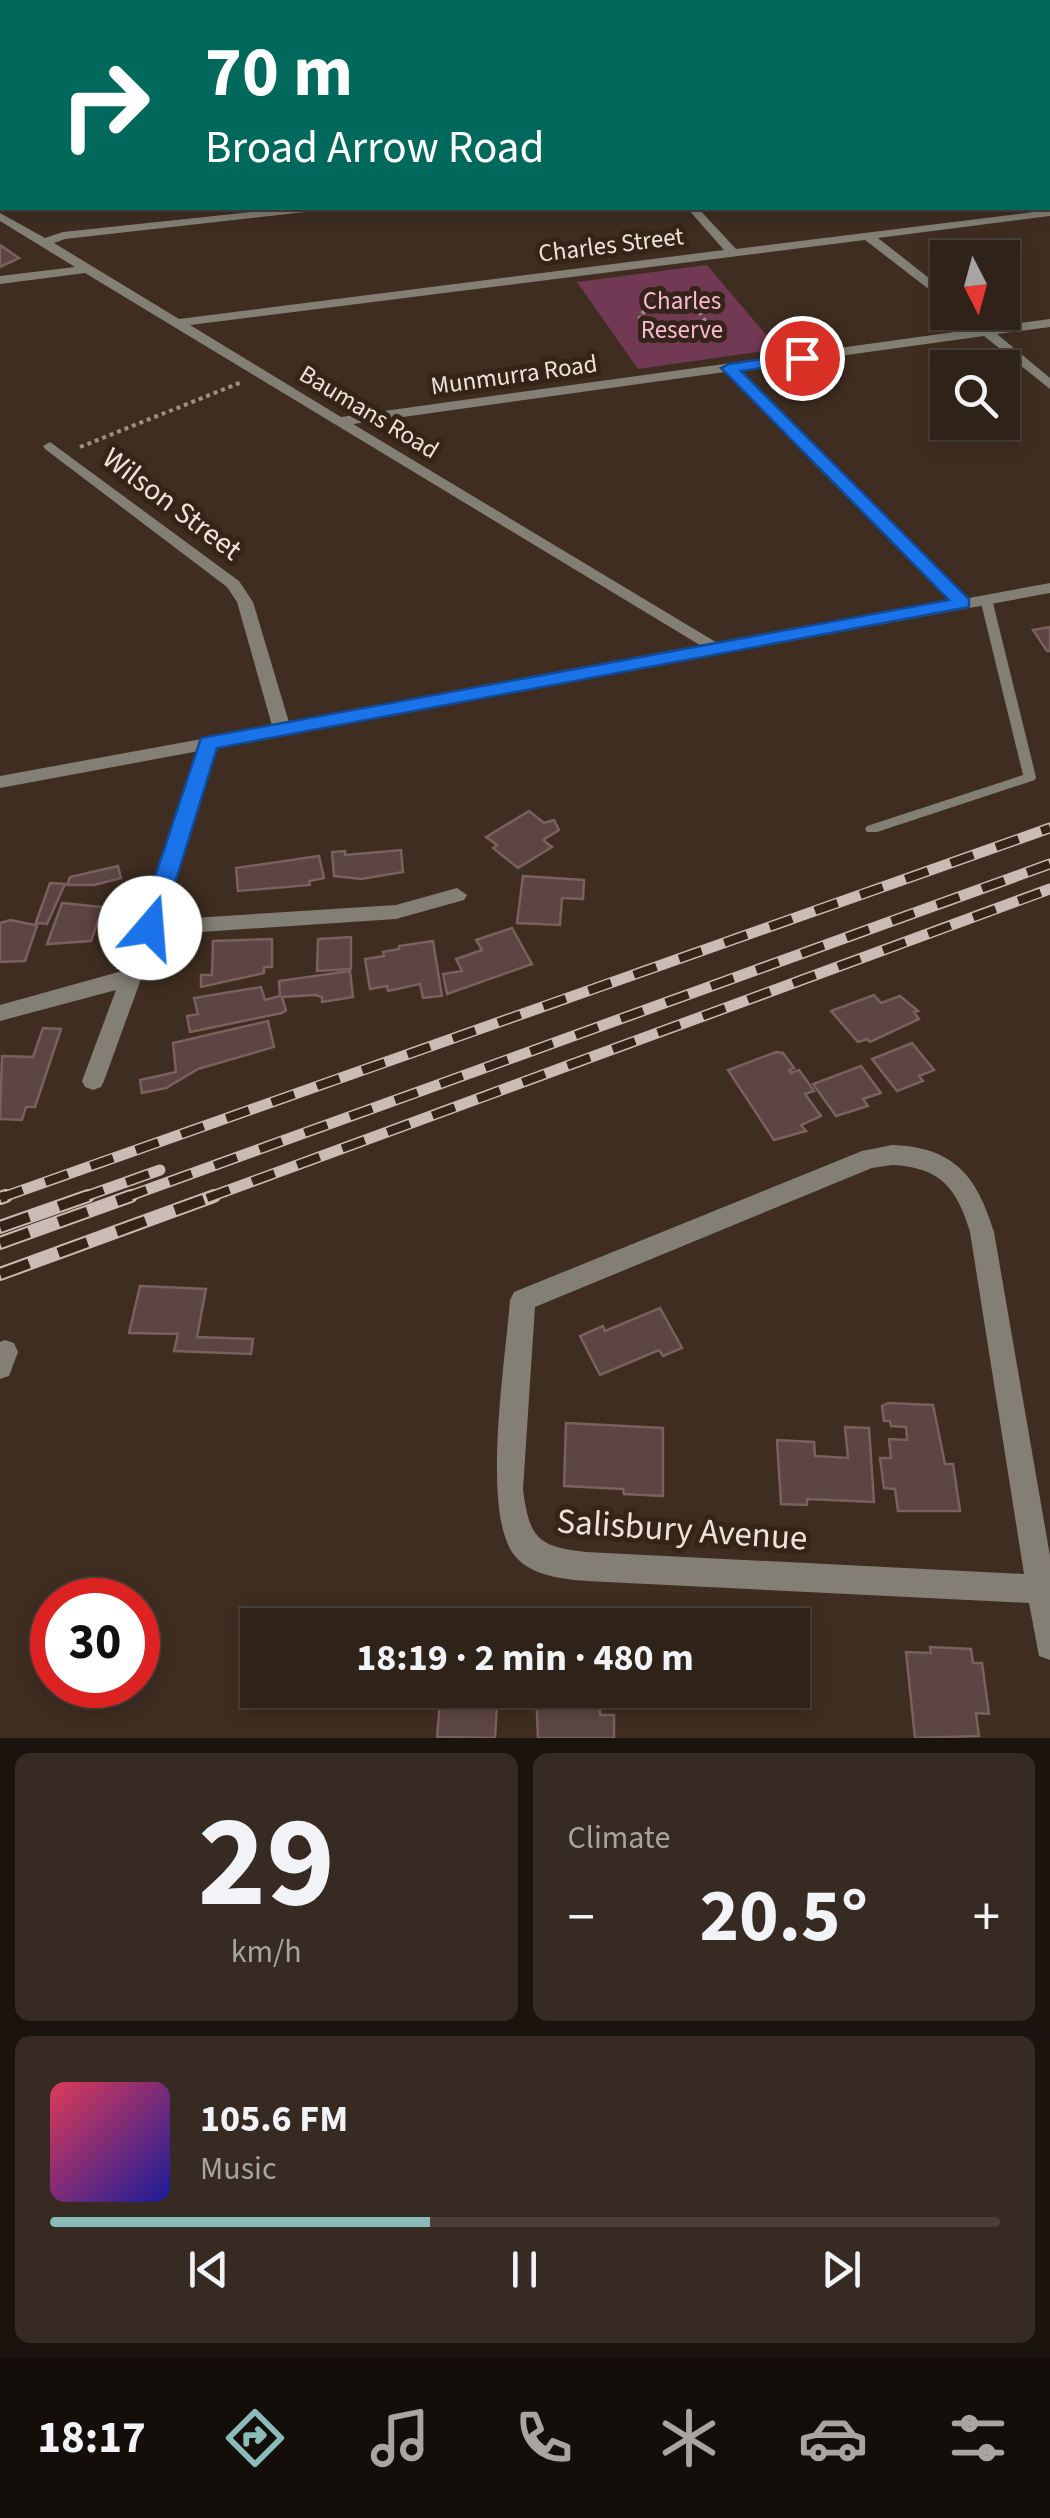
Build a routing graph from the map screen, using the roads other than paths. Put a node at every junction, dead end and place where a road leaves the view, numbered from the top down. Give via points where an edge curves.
1 (297, 210) edge
2 (694, 210) edge
3 (1050, 212) edge
4 (0, 216) edge
5 (868, 236) junction
6 (43, 243) junction
7 (733, 252) junction
8 (88, 269) junction
9 (0, 280) edge
10 (930, 286) edge
11 (178, 323) junction
12 (1050, 323) edge
13 (984, 330) edge
14 (986, 332) junction
15 (729, 368) junction
16 (1050, 384) edge
17 (340, 421) junction
18 (56, 450) road end
19 (1050, 588) edge
20 (986, 599) junction
21 (962, 603) junction
22 (714, 648) junction
23 (282, 730) junction
24 (208, 742) junction
25 (0, 782) edge
26 (872, 828) dead end
27 (457, 895) dead end
28 (150, 928) junction
29 (132, 977) junction
30 (0, 1014) edge
31 (94, 1082) dead end
32 (1041, 1589) junction
33 (1050, 1645) edge

1 - 6 street
2 - 7 street
3 - 5 street, Charles Street
4 - 6 street, Baumans Road
5 - 7 street, Charles Street
5 - 10 street
6 - 8 street, Baumans Road
7 - 11 street, Charles Street
8 - 9 street
8 - 11 street, Baumans Road
11 - 17 street, Baumans Road
12 - 14 street, Munmurra Road
13 - 14 street
14 - 15 street, Munmurra Road
14 - 16 street
15 - 17 street, Munmurra Road
15 - 21 street
17 - 22 street, Baumans Road
18 - 23 street, Wilson Street via 233,584
19 - 20 street
20 - 21 street
20 - 26 lane via 1030,777
21 - 22 street
22 - 23 street
23 - 24 street
24 - 25 street
24 - 28 street
27 - 28 street via 396,912
28 - 29 street
29 - 30 street
29 - 31 street
32 - 32 street, Salisbury Avenue via 560,1565 526,1550 515,1534 509,1489 524,1300 870,1158 926,1161 958,1176 976,1209
32 - 33 street

